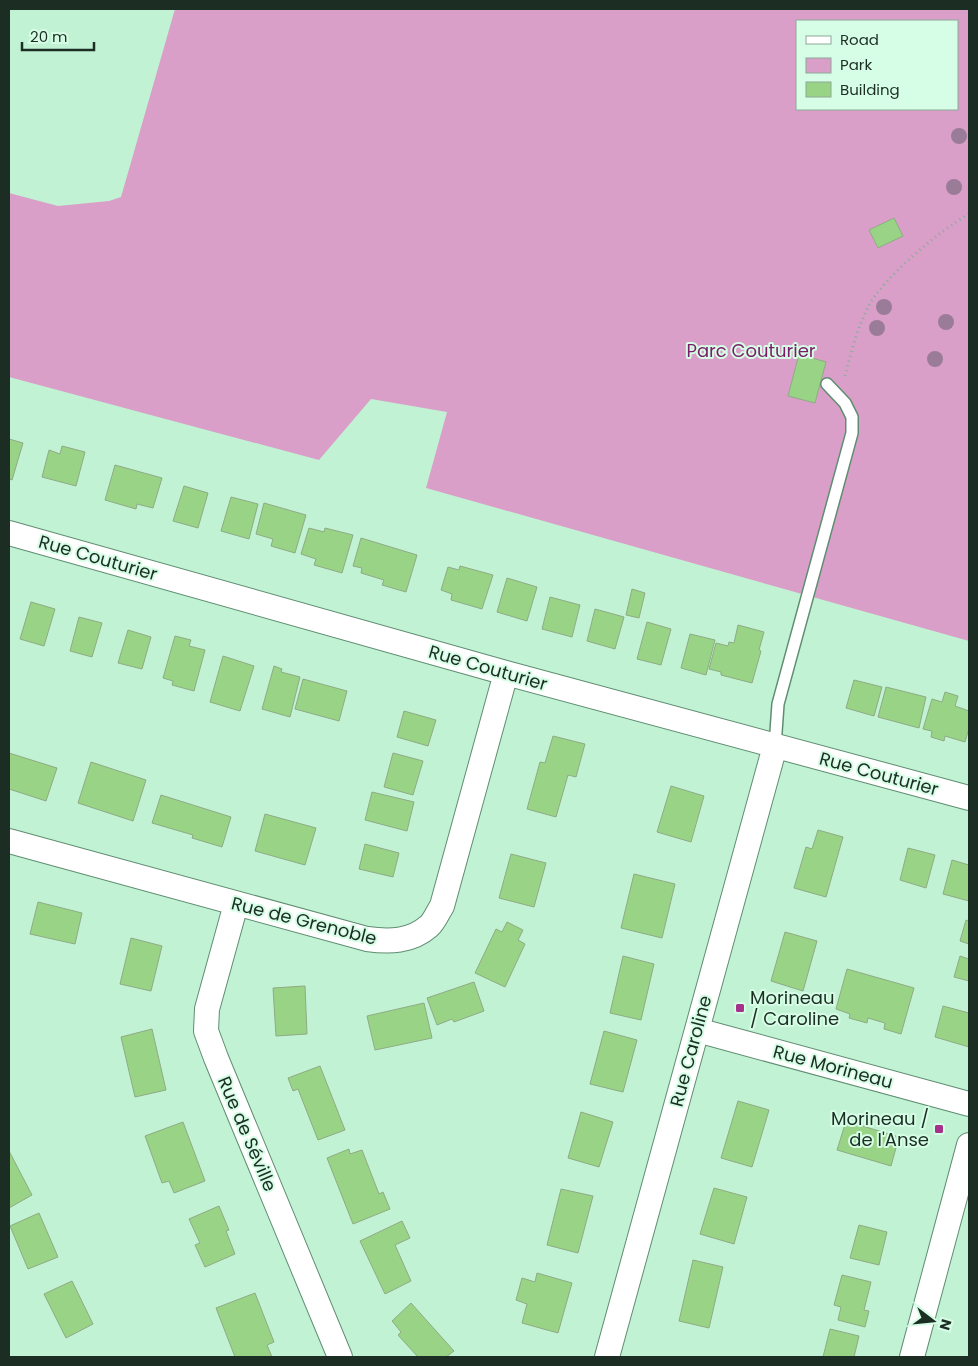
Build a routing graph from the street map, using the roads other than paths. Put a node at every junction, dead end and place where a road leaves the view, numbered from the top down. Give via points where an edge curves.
1 (826, 384) dead end
2 (9, 533) edge
3 (506, 673) junction
4 (775, 746) junction
5 (969, 798) edge
6 (9, 841) edge
7 (236, 904) junction
8 (697, 1030) junction
9 (969, 1104) edge
10 (969, 1145) edge
11 (340, 1357) edge
12 (607, 1357) edge
13 (912, 1357) edge

1 - 4 lane via 845,403 852,416 852,433 778,704
2 - 3 street, Rue Couturier
3 - 4 street, Rue Couturier
3 - 7 street, Rue de Grenoble via 442,906 430,926 398,941 368,940
4 - 5 street, Rue Couturier
4 - 8 street, Rue Caroline
6 - 7 street, Rue de Grenoble
7 - 11 street, Rue de Séville via 206,1009 206,1031
8 - 9 street, Rue Morineau
8 - 12 street, Rue Caroline
10 - 13 street

